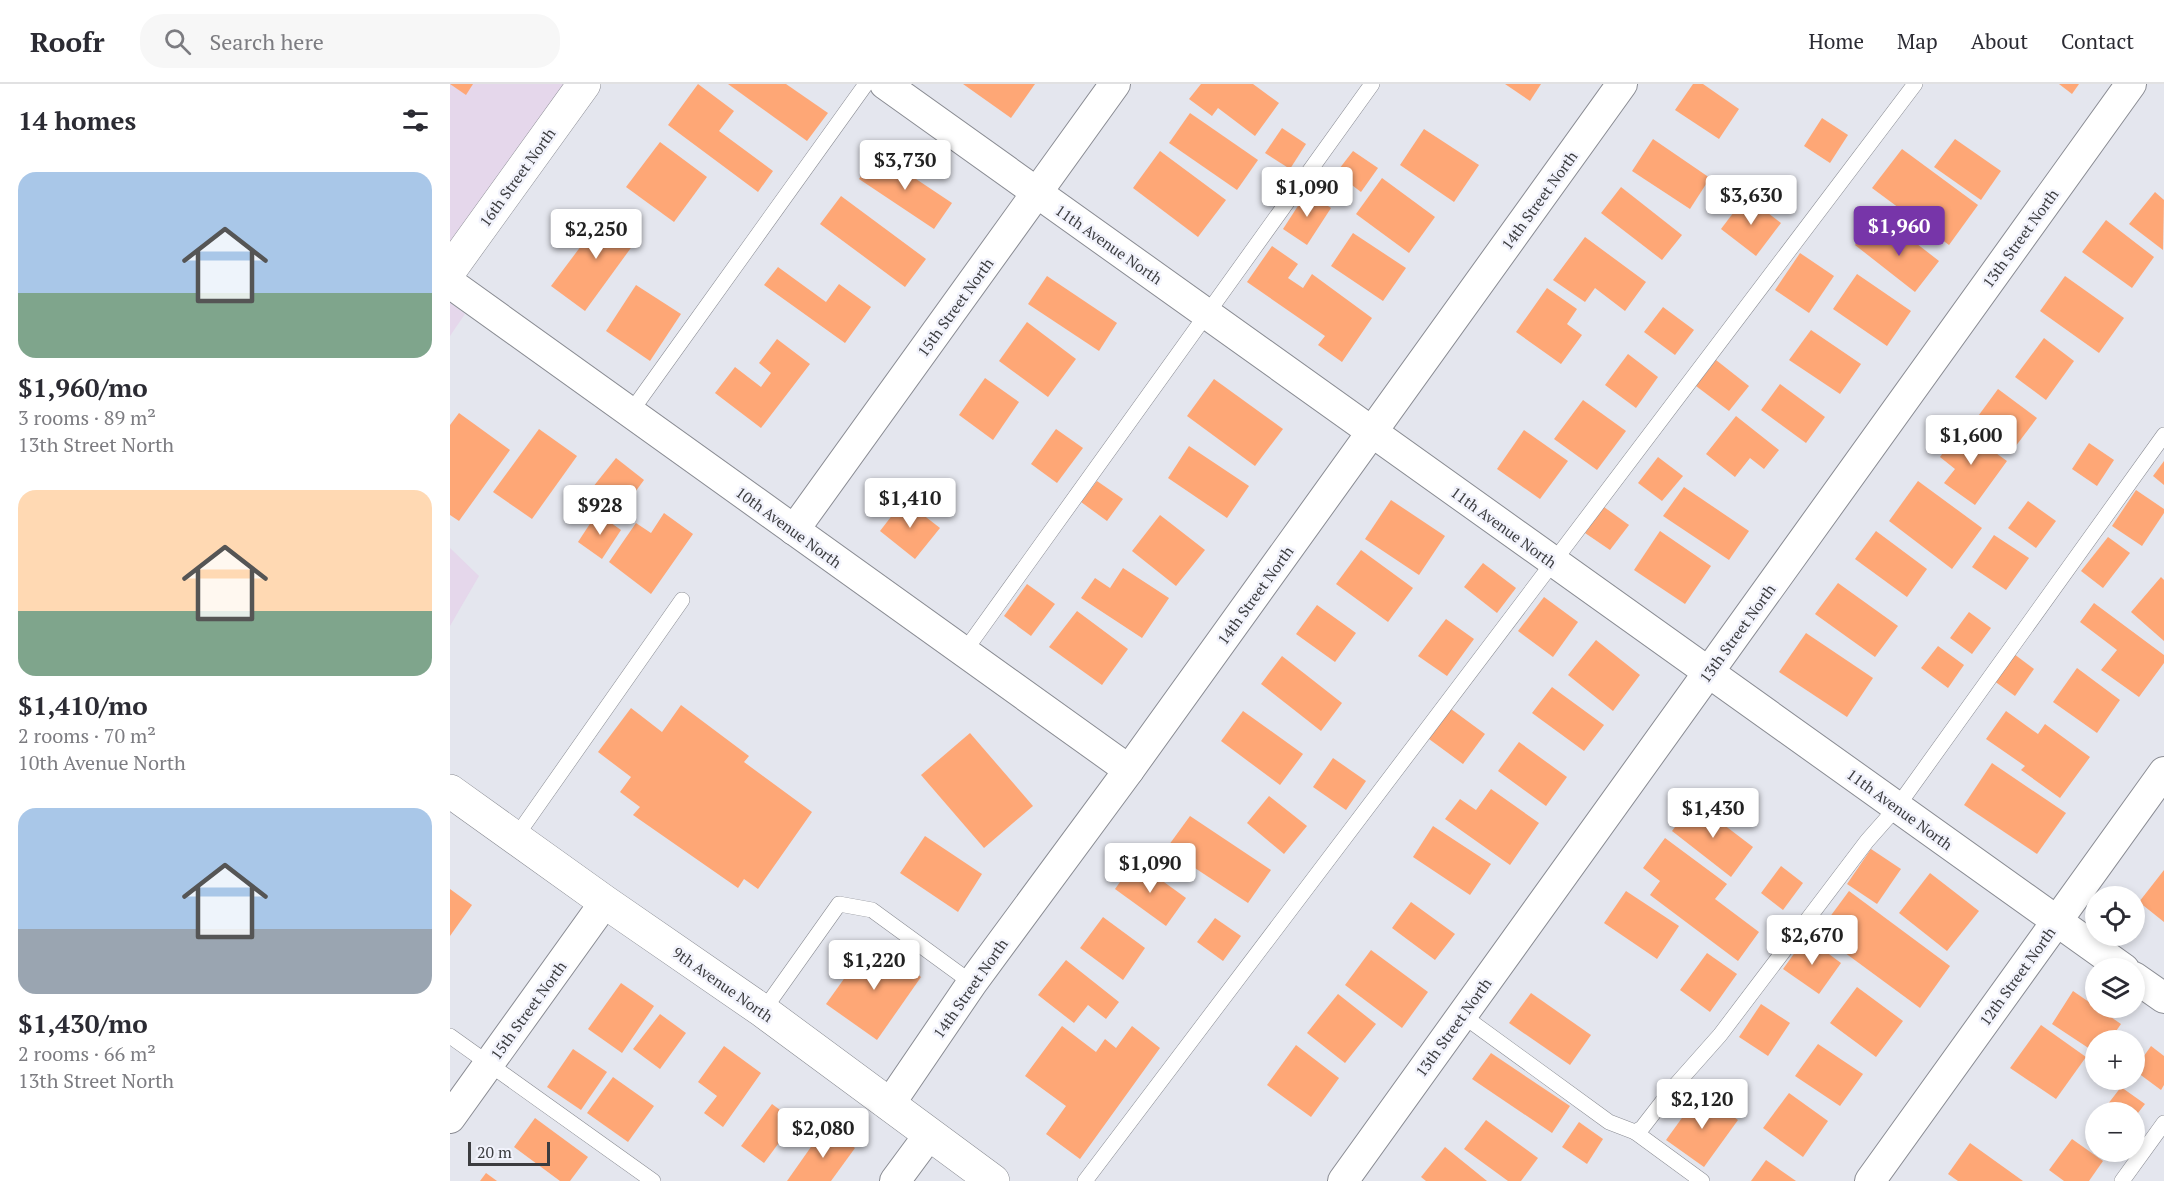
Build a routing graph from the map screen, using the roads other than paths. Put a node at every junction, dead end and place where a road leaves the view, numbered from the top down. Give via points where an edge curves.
1 (584, 84) edge
2 (866, 84) edge
3 (885, 84) edge
4 (1115, 84) edge
5 (1372, 84) edge
6 (1622, 84) edge
7 (1915, 84) edge
8 (2131, 84) edge
9 (1037, 193) junction
10 (450, 270) edge
11 (450, 283) edge
12 (1207, 314) junction
13 (630, 412) junction
14 (1372, 432) junction
15 (2164, 435) edge
16 (794, 530) junction
17 (1553, 562) junction
18 (682, 600) dead end
19 (964, 652) junction
20 (1708, 672) junction
21 (1129, 770) junction
22 (2164, 772) edge
23 (450, 791) edge
24 (1897, 807) junction
25 (515, 837) junction
26 (605, 902) junction
27 (2057, 921) junction
28 (2109, 958) edge
29 (972, 983) junction
30 (2145, 985) edge
31 (2164, 998) edge
32 (763, 1011) junction
33 (1462, 1015) junction
34 (450, 1036) edge
35 (489, 1064) junction
36 (889, 1106) junction
37 (450, 1118) edge
38 (2164, 1123) edge
39 (1635, 1132) junction
40 (929, 1135) junction
41 (651, 1181) edge
42 (895, 1181) edge
43 (993, 1181) edge
44 (1085, 1181) edge
45 (1342, 1181) edge
46 (1702, 1181) edge
47 (1870, 1181) edge
48 (2122, 1181) edge

1 - 10 street, 16th Street North
2 - 13 lane
3 - 9 street, 11th Avenue North
4 - 9 street, 15th Street North
5 - 12 lane
6 - 14 street, 14th Street North
7 - 17 lane
8 - 20 street, 13th Street North
9 - 12 street, 11th Avenue North
9 - 16 street, 15th Street North
11 - 13 street, 10th Avenue North
12 - 14 street, 11th Avenue North
12 - 19 lane
13 - 16 street, 10th Avenue North
14 - 17 street, 11th Avenue North
14 - 21 street, 14th Street North
15 - 24 lane
16 - 19 street, 10th Avenue North
17 - 20 street, 11th Avenue North
17 - 44 lane
18 - 25 lane
19 - 21 street, 10th Avenue North
20 - 24 street, 11th Avenue North
20 - 33 street, 13th Street North
21 - 29 street, 14th Street North
22 - 27 street, 12th Street North
23 - 25 street, 9th Avenue North
24 - 27 street, 11th Avenue North
24 - 39 lane via 1720,1035
25 - 26 street, 9th Avenue North
26 - 32 street, 9th Avenue North
26 - 35 street, 15th Street North
27 - 28 street, 11th Avenue North
27 - 47 street, 12th Street North
29 - 32 lane via 872,910 838,904
29 - 36 street, 14th Street North
30 - 31 street
32 - 36 street, 9th Avenue North
33 - 39 lane via 1609,1122
33 - 45 street, 13th Street North
34 - 35 lane
35 - 37 street, 15th Street North
35 - 41 lane
36 - 40 street, 9th Avenue North
38 - 48 lane
39 - 46 lane
40 - 42 street
40 - 43 street, 9th Avenue North

